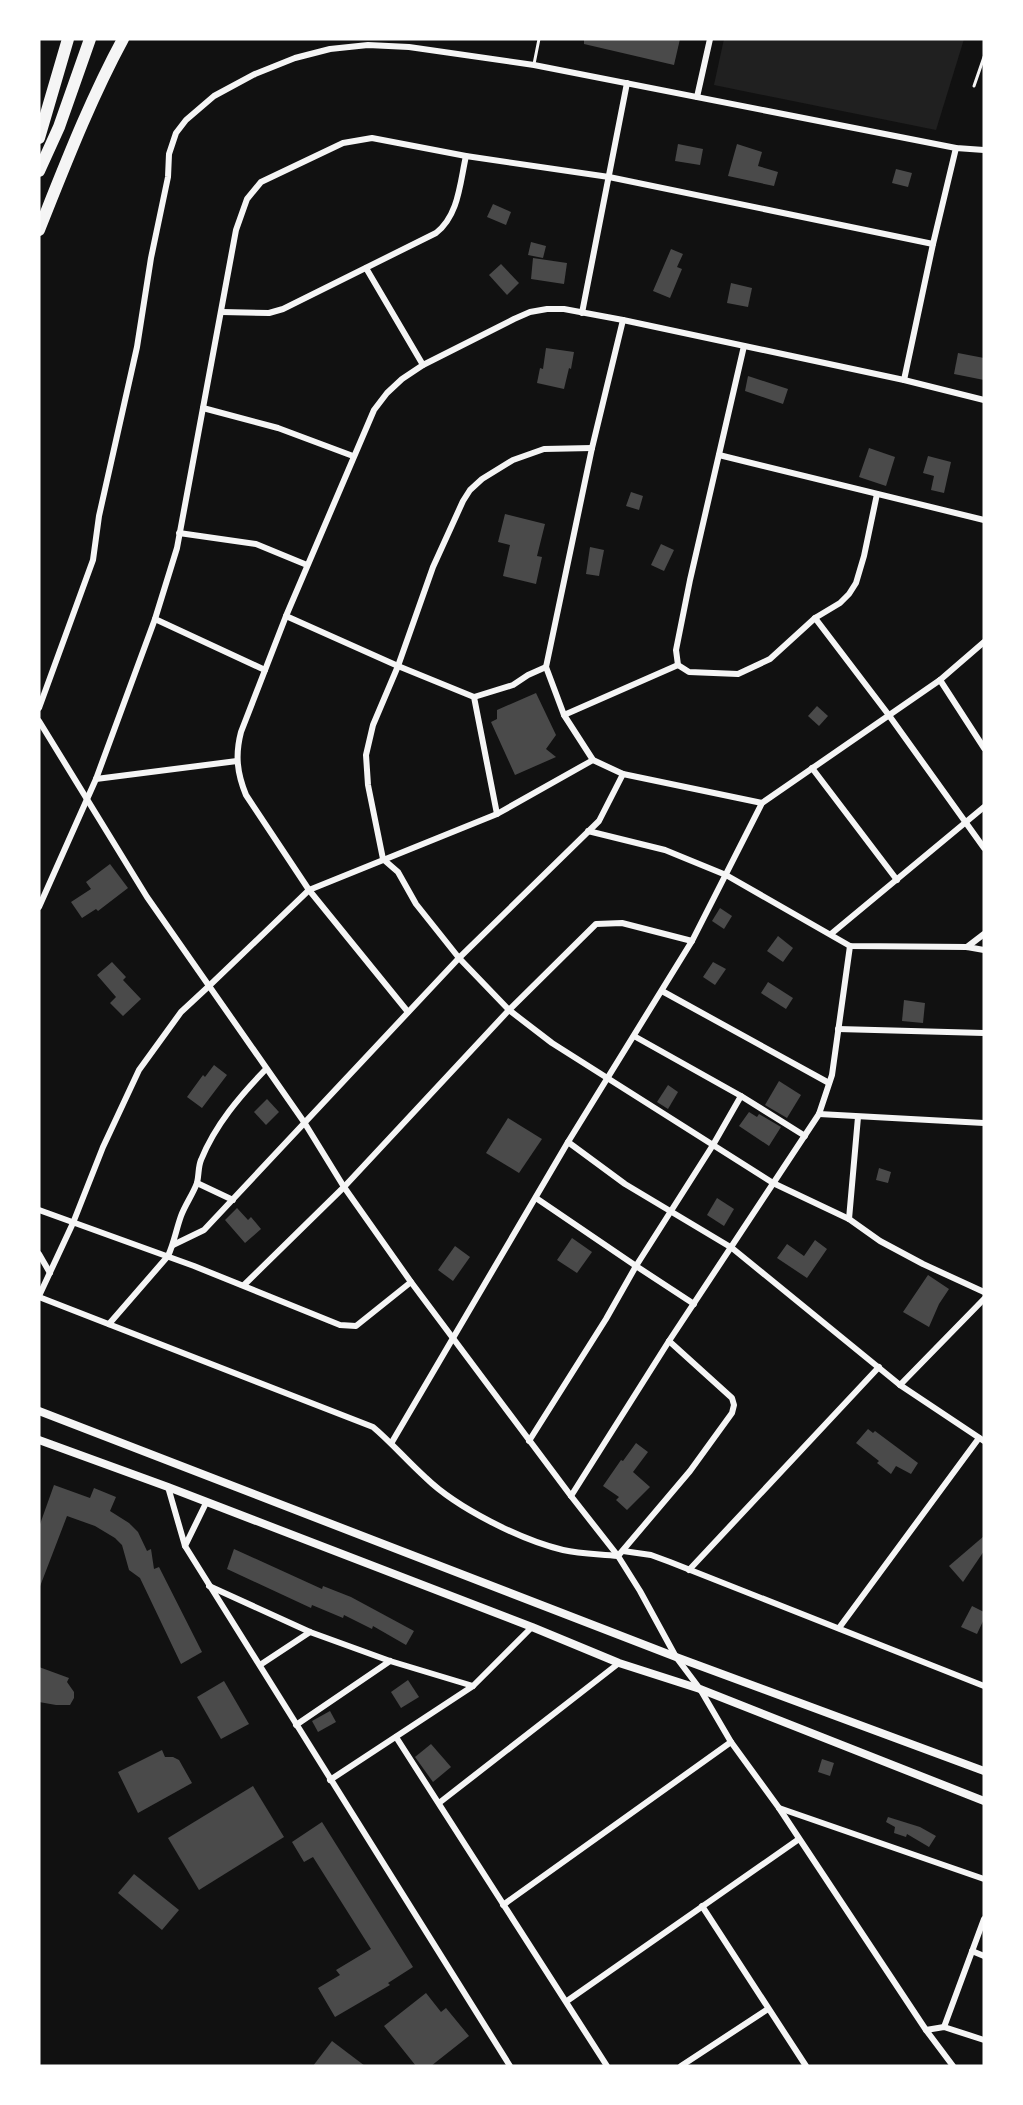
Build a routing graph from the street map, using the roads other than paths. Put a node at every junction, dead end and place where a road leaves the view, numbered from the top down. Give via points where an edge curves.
1 (69, 39) edge
2 (90, 39) edge
3 (123, 39) edge
4 (539, 39) edge
5 (710, 39) edge
6 (984, 57) edge
7 (534, 65) junction
8 (627, 83) junction
9 (974, 86) dead end
10 (697, 97) junction
11 (39, 138) edge
12 (956, 148) junction
13 (984, 150) edge
14 (466, 156) junction
15 (39, 171) edge
16 (609, 177) junction
17 (39, 230) edge
18 (933, 244) junction
19 (366, 268) junction
20 (222, 312) junction
21 (582, 313) junction
22 (622, 320) junction
23 (744, 346) junction
24 (423, 365) junction
25 (904, 380) junction
26 (984, 400) edge
27 (202, 408) junction
28 (592, 448) junction
29 (719, 455) junction
30 (353, 456) junction
31 (877, 494) junction
32 (984, 520) edge
33 (179, 533) junction
34 (307, 566) junction
35 (286, 616) junction
36 (815, 618) junction
37 (155, 619) junction
38 (984, 642) edge
39 (678, 665) junction
40 (398, 666) junction
41 (546, 667) junction
42 (265, 670) junction
43 (940, 680) junction
44 (474, 697) junction
45 (39, 708) edge
46 (888, 714) junction
47 (564, 715) junction
48 (39, 721) edge
49 (984, 748) edge
50 (593, 760) junction
51 (237, 761) junction
52 (813, 768) junction
53 (623, 774) junction
54 (96, 779) junction
55 (87, 798) junction
56 (762, 803) junction
57 (984, 807) edge
58 (497, 814) junction
59 (967, 822) junction
60 (588, 831) junction
61 (984, 848) edge
62 (383, 859) junction
63 (726, 875) junction
64 (897, 880) junction
65 (309, 890) junction
66 (39, 907) edge
67 (831, 934) junction
68 (984, 934) edge
69 (692, 941) junction
70 (850, 946) junction
71 (967, 947) junction
72 (984, 950) edge
73 (459, 958) junction
74 (209, 986) junction
75 (662, 991) junction
76 (509, 1010) junction
77 (408, 1012) junction
78 (838, 1029) junction
79 (984, 1033) edge
80 (634, 1036) junction
81 (266, 1069) junction
82 (607, 1079) junction
83 (829, 1083) junction
84 (741, 1096) junction
85 (819, 1114) junction
86 (858, 1117) junction
87 (304, 1122) junction
88 (984, 1123) edge
89 (805, 1136) junction
90 (568, 1142) junction
91 (713, 1145) junction
92 (197, 1183) junction
93 (773, 1183) junction
94 (344, 1187) junction
95 (536, 1198) junction
96 (233, 1200) junction
97 (39, 1210) edge
98 (671, 1211) junction
99 (849, 1219) junction
100 (73, 1223) junction
101 (173, 1245) junction
102 (732, 1248) junction
103 (39, 1254) edge
104 (168, 1256) junction
105 (636, 1266) junction
106 (50, 1273) junction
107 (411, 1282) junction
108 (244, 1286) junction
109 (984, 1292) edge
110 (39, 1296) edge
111 (984, 1299) edge
112 (694, 1304) junction
113 (109, 1324) junction
114 (452, 1337) junction
115 (669, 1341) junction
116 (879, 1367) junction
117 (900, 1385) junction
118 (39, 1411) edge
119 (39, 1440) edge
120 (981, 1440) edge
121 (530, 1441) junction
122 (392, 1442) junction
123 (168, 1487) junction
124 (571, 1496) junction
125 (206, 1503) junction
126 (185, 1546) junction
127 (620, 1553) junction
128 (689, 1570) junction
129 (209, 1586) junction
130 (532, 1627) junction
131 (839, 1628) junction
132 (310, 1632) junction
133 (676, 1657) junction
134 (390, 1661) junction
135 (619, 1663) junction
136 (260, 1665) junction
137 (473, 1686) junction
138 (984, 1686) edge
139 (700, 1689) junction
140 (296, 1725) junction
141 (396, 1737) junction
142 (731, 1742) junction
143 (984, 1771) edge
144 (330, 1779) junction
145 (984, 1801) edge
146 (439, 1803) junction
147 (779, 1808) junction
148 (799, 1839) junction
149 (984, 1879) edge
150 (503, 1905) junction
151 (702, 1906) junction
152 (984, 1919) edge
153 (972, 1951) junction
154 (984, 1956) edge
155 (567, 2001) junction
156 (768, 2009) junction
157 (944, 2027) junction
158 (926, 2030) junction
159 (984, 2040) edge
160 (510, 2066) edge
161 (607, 2066) edge
162 (681, 2066) edge
163 (806, 2066) edge
164 (953, 2066) edge

1 - 11 highway
2 - 15 highway
3 - 17 highway via 84,119
4 - 7 lane
5 - 10 street
6 - 9 lane
7 - 8 street
7 - 45 street via 409,47 368,45 330,49 255,74 214,96 186,120 176,133 170,154 137,347 99,516 93,560
8 - 10 street
8 - 16 street
10 - 12 street
12 - 13 street
12 - 18 street
14 - 16 street
14 - 19 street via 456,202 443,227
14 - 20 street via 401,142 362,139 344,143 268,177 252,190 242,210
16 - 18 street
16 - 21 street
18 - 25 street
19 - 20 street via 283,309 269,313
19 - 24 street
20 - 27 street
21 - 22 street
21 - 24 street via 564,309 530,312
22 - 23 street
22 - 28 street
23 - 25 street
23 - 29 street
24 - 30 street via 387,393 374,410
25 - 26 street
27 - 30 street via 278,428
27 - 33 street
28 - 40 street via 544,448 513,459 470,490 434,567
28 - 41 street
29 - 31 street
29 - 39 street via 681,623 676,650
30 - 34 street
31 - 32 street
31 - 36 street via 856,583 840,603
33 - 34 street via 256,544
33 - 37 street
34 - 35 street
35 - 40 street
35 - 42 street
36 - 39 street via 770,659 738,674 689,672
36 - 46 street
37 - 42 street
37 - 54 street
38 - 43 street
39 - 47 street
40 - 44 street
40 - 62 street via 373,725 366,755
41 - 44 street via 513,685
41 - 47 street
42 - 51 street via 241,732
43 - 46 street
43 - 49 street
44 - 58 street
46 - 52 street
46 - 59 street
47 - 50 street
48 - 55 street
50 - 53 street
50 - 58 street
51 - 54 street
51 - 65 street via 246,795
52 - 56 street
52 - 64 street
53 - 56 street
53 - 60 street via 599,821
54 - 55 street
55 - 66 street
55 - 74 street via 147,897
56 - 63 street
57 - 59 street
58 - 62 street
59 - 61 street
59 - 64 street
60 - 63 street via 665,850
60 - 73 street
62 - 65 street
62 - 73 street via 398,872 416,904
63 - 67 street
63 - 69 street
64 - 67 street
65 - 74 street
65 - 77 street
67 - 70 street
68 - 71 street
69 - 75 street
69 - 76 street via 622,922 596,924
70 - 71 street
70 - 78 street
71 - 72 street
73 - 76 street
73 - 77 street
74 - 81 street
74 - 100 street via 182,1012 139,1070
75 - 80 street
75 - 83 street
76 - 82 street
76 - 94 street
77 - 87 street
78 - 79 street
78 - 83 street
80 - 82 street
80 - 84 street
81 - 87 street
81 - 92 street via 246,1090 207,1146 199,1164
82 - 90 street
82 - 91 street
83 - 85 street
84 - 89 street
84 - 91 street
85 - 86 street
85 - 89 street
86 - 88 street
86 - 99 street
87 - 94 street
87 - 96 street
89 - 93 street
90 - 95 street
90 - 98 street via 625,1184
91 - 93 street
91 - 98 street
92 - 96 street
92 - 101 street
93 - 99 street
93 - 102 street
94 - 107 street
94 - 108 street
95 - 105 street
95 - 114 street
96 - 101 street via 204,1230
97 - 100 street
98 - 102 street
98 - 105 street
99 - 109 street via 880,1241
100 - 104 street
100 - 106 street
101 - 104 street
102 - 112 street
102 - 116 street
103 - 106 street
104 - 108 street
104 - 113 street
105 - 112 street
105 - 121 street
106 - 110 street
107 - 108 street via 356,1326 340,1325
107 - 114 street
110 - 113 street
111 - 117 street
112 - 115 street
113 - 122 street via 358,1420
114 - 121 street
114 - 122 street
115 - 124 street
115 - 127 street via 732,1398 734,1405 690,1471
116 - 117 street
116 - 128 street
117 - 120 street
118 - 133 street
119 - 123 street
120 - 131 street
121 - 124 street
122 - 127 street via 427,1479 511,1531 561,1549
123 - 125 street
123 - 126 street
124 - 127 street
125 - 126 street
125 - 130 street
126 - 129 street
127 - 128 street via 651,1555
127 - 133 street
128 - 131 street
129 - 132 street
129 - 136 street
130 - 135 street
130 - 137 street
131 - 138 street
132 - 134 street
132 - 136 street
133 - 139 street
133 - 143 street
134 - 137 street
134 - 140 street
135 - 139 street
135 - 146 street
136 - 140 street
137 - 141 street
139 - 142 street
139 - 145 street
140 - 144 street
141 - 144 street
141 - 146 street
142 - 147 street
142 - 150 street
144 - 160 street
146 - 150 street
147 - 148 street
147 - 149 street
148 - 151 street
148 - 158 street
150 - 155 street
151 - 155 street
151 - 156 street
152 - 153 street
153 - 154 street
153 - 157 street
155 - 161 street
156 - 162 street
156 - 163 street
157 - 158 street
157 - 159 street
158 - 164 street

